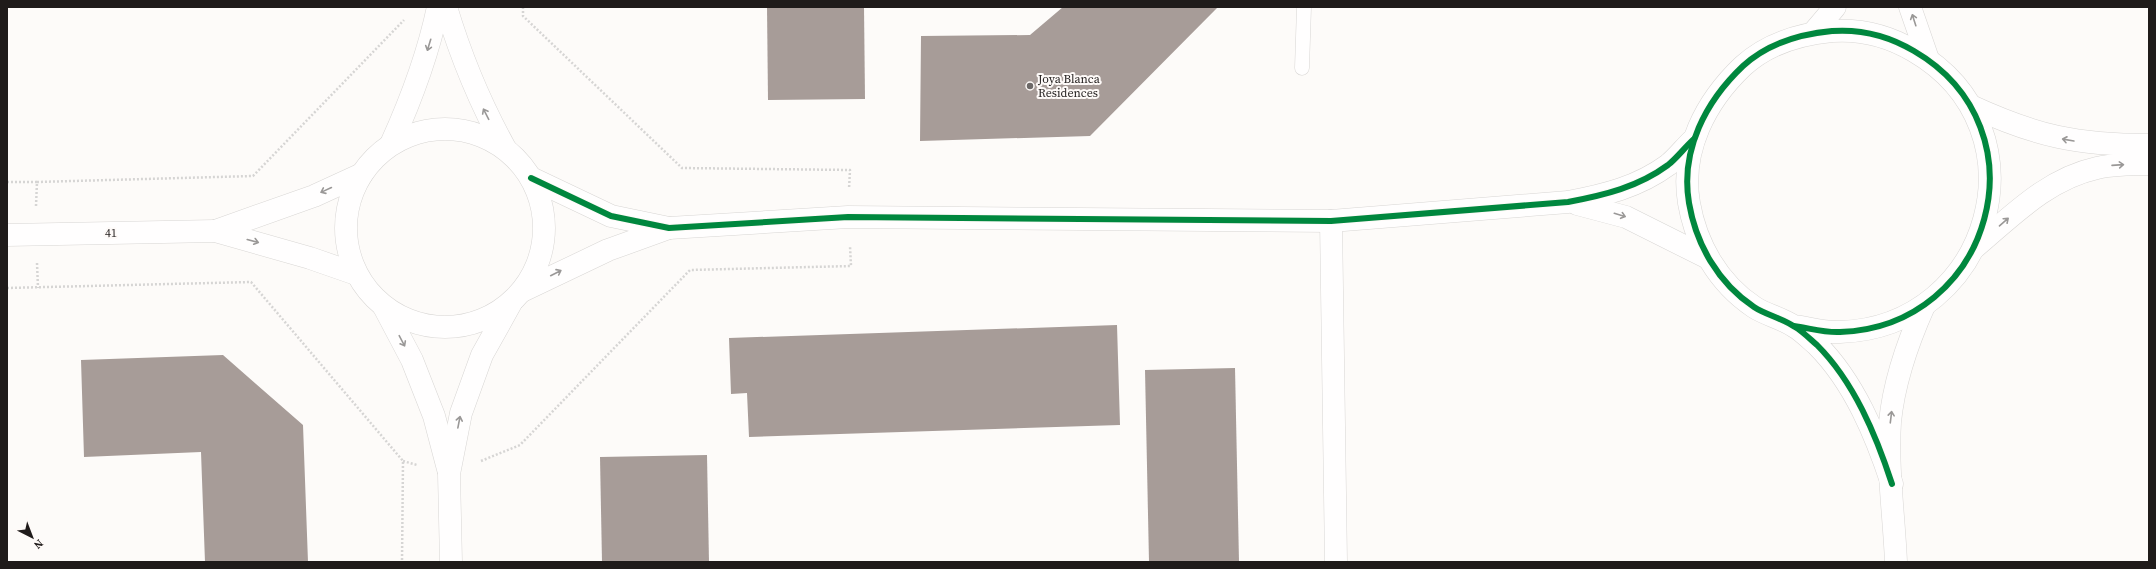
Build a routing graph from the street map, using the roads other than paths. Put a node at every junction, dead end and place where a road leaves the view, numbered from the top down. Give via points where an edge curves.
1 (438, 7) edge
2 (446, 7) edge
3 (1304, 7) edge
4 (1835, 7) edge
5 (1910, 7) edge
6 (1813, 33) junction
7 (1928, 59) junction
8 (1302, 68) dead end
9 (1971, 106) junction
10 (1694, 139) junction
11 (391, 144) junction
12 (2149, 145) edge
13 (505, 148) junction
14 (2149, 164) edge
15 (362, 174) junction
16 (531, 178) junction
17 (1568, 202) junction
18 (1331, 221) junction
19 (669, 228) junction
20 (215, 232) junction
21 (7, 235) edge
22 (1974, 248) junction
23 (1708, 258) junction
24 (356, 274) junction
25 (517, 296) junction
26 (1924, 306) junction
27 (384, 307) junction
28 (1794, 326) junction
29 (449, 474) junction
30 (1892, 484) junction
31 (451, 562) edge
32 (1336, 562) edge
33 (1896, 562) edge

1 -> 11 street via 422,66
13 -> 2 street via 484,110 467,70
3 - 8 lane
4 - 6 street
7 -> 5 street
6 - 7 street via 1843,31 1873,34 1902,44
6 - 10 street via 1779,43 1749,60 1725,82 1707,109
7 - 9 street via 1959,88
12 -> 9 street via 2109,145 2055,138 2024,129
9 - 22 street via 1982,135 1990,173 1985,221
10 - 17 street via 1669,164 1640,183 1605,195
10 - 23 street via 1688,169 1688,200 1695,230
11 - 13 street via 419,132 449,129 478,134
11 - 15 street
13 - 16 street
22 -> 14 street via 2024,205 2058,182 2096,168
15 -> 20 street via 307,198
15 - 24 street via 351,197 346,223 348,249
16 - 19 street via 611,216
16 - 25 street via 542,206 544,236 537,265
17 - 18 street
17 -> 23 street via 1626,217
18 - 19 street via 848,217
18 - 32 street
25 -> 19 street via 608,250
20 - 21 street, 41
20 -> 24 street via 290,252
22 - 26 street via 1953,280
23 - 28 street via 1728,286 1754,307
24 - 27 street via 368,292
25 - 27 street via 482,320 448,327 414,323
29 -> 25 street via 461,413 482,355
26 - 28 street via 1883,326 1839,333
30 -> 26 street via 1890,423 1894,393 1901,363
27 -> 29 street via 412,360 426,395
28 - 30 street via 1817,346 1855,397 1882,454
29 - 31 street
30 - 33 street

